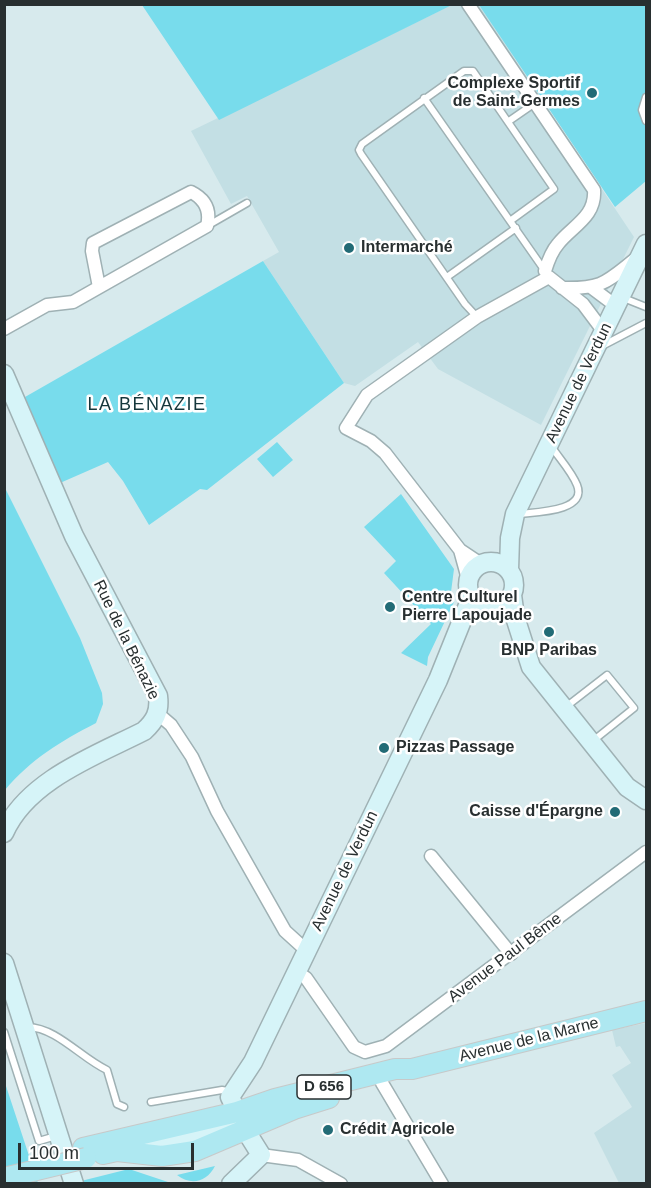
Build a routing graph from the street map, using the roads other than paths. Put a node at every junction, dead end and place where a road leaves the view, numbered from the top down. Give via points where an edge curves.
1 (468, 4) edge
2 (646, 97) edge
3 (424, 98) junction
4 (535, 103) junction
5 (509, 121) junction
6 (646, 121) edge
7 (248, 203) dead end
8 (510, 221) junction
9 (207, 226) junction
10 (516, 228) junction
11 (644, 249) edge
12 (547, 274) junction
13 (447, 277) junction
14 (99, 287) junction
15 (562, 288) junction
16 (592, 288) junction
17 (618, 301) junction
18 (646, 307) edge
19 (477, 317) junction
20 (646, 323) edge
21 (4, 329) edge
22 (604, 332) junction
23 (595, 349) junction
24 (4, 374) edge
25 (549, 443) junction
26 (514, 518) junction
27 (460, 550) junction
28 (485, 563) junction
29 (509, 570) junction
30 (468, 579) junction
31 (512, 595) junction
32 (471, 598) junction
33 (495, 608) junction
34 (515, 617) junction
35 (438, 680) junction
36 (563, 709) junction
37 (158, 713) junction
38 (591, 742) junction
39 (646, 800) edge
40 (4, 833) edge
41 (646, 852) edge
42 (431, 856) dead end
43 (307, 951) junction
44 (511, 954) junction
45 (4, 963) edge
46 (297, 972) junction
47 (8, 990) edge
48 (646, 1011) edge
49 (23, 1027) junction
50 (4, 1032) edge
51 (253, 1062) junction
52 (412, 1069) junction
53 (382, 1083) junction
54 (232, 1093) junction
55 (151, 1102) dead end
56 (124, 1107) dead end
57 (237, 1112) junction
58 (246, 1131) junction
59 (59, 1135) junction
60 (117, 1151) junction
61 (84, 1153) junction
62 (261, 1155) junction
63 (4, 1168) edge
64 (4, 1178) edge
65 (74, 1184) edge
66 (231, 1184) edge
67 (341, 1184) edge
68 (442, 1184) edge

1 - 4 street
2 - 6 lane via 642,110
3 - 5 lane via 464,70 472,70
3 - 8 lane
3 - 13 lane via 359,150
4 - 5 lane
4 - 12 street via 594,190 593,205 557,245
5 - 8 lane via 554,189
7 - 9 lane
8 - 10 lane
9 - 14 street
9 - 14 street via 207,207 191,192 100,238 93,243 92,251
10 - 12 lane
10 - 13 lane
11 - 16 street via 613,277
11 - 17 main road, Avenue de Verdun
12 - 15 street
12 - 19 street
13 - 19 lane
14 - 21 street via 73,302 47,305
15 - 16 street
15 - 22 street via 583,304
16 - 17 street
17 - 18 lane
17 - 22 main road, Avenue de Verdun
19 - 27 street via 367,395 346,428 385,453
20 - 23 lane
22 - 23 main road, Avenue de Verdun
23 - 25 main road, Avenue de Verdun
24 - 37 main road, Rue de la Bénazie via 69,526 158,696
25 - 26 main road, Avenue de Verdun
25 - 26 lane via 578,486 578,494 566,507
26 - 28 main road, Avenue de Verdun
26 - 29 main road, Avenue de Verdun
27 - 28 street
27 - 30 street
28 - 29 main road via 500,564
28 - 30 main road via 473,570
29 - 31 main road via 514,582
30 - 32 main road
31 - 33 main road
31 - 34 main road
32 - 33 main road via 477,604
32 - 35 main road, Avenue de Verdun
33 - 34 main road
33 - 35 main road, Avenue de Verdun via 471,626 455,659
34 - 36 main road via 531,667
35 - 43 main road, Avenue de Verdun
36 - 38 main road
36 - 38 lane via 607,675 634,708
37 - 40 main road via 144,731 45,786 21,807
37 - 43 street, Rue de la Bénazie via 192,757 217,811 285,931
38 - 39 main road via 627,787
41 - 44 street, Avenue Paul Bême
42 - 44 street
43 - 46 main road, Avenue de Verdun
44 - 46 street, Avenue Paul Bême via 393,1042 365,1052 358,1050 306,978
45 - 47 main road
46 - 51 main road, Avenue de Verdun
47 - 49 main road
48 - 52 main road, Avenue de la Marne / D 656
49 - 56 lane via 50,1032 107,1070 117,1104
49 - 59 main road
50 - 59 lane via 39,1141
51 - 54 main road, Avenue de Verdun
51 - 57 main road, Avenue de Verdun
52 - 53 main road, Avenue de la Marne / D 656
52 - 57 main road, Avenue de la Marne / D 656 via 386,1071
53 - 58 main road, Avenue de la Marne / D 656 via 294,1109
53 - 68 street
54 - 55 lane via 222,1090
54 - 57 main road
57 - 58 main road
57 - 60 main road via 211,1132
57 - 61 main road, Avenue de la Marne / D 656
58 - 60 main road, Avenue de la Marne / D 656 via 177,1154
58 - 62 main road
59 - 65 main road
60 - 61 main road, Avenue de la Marne / D 656
61 - 63 main road, D 656
61 - 64 main road, D 656, bridge
62 - 66 main road
62 - 67 street via 298,1160

